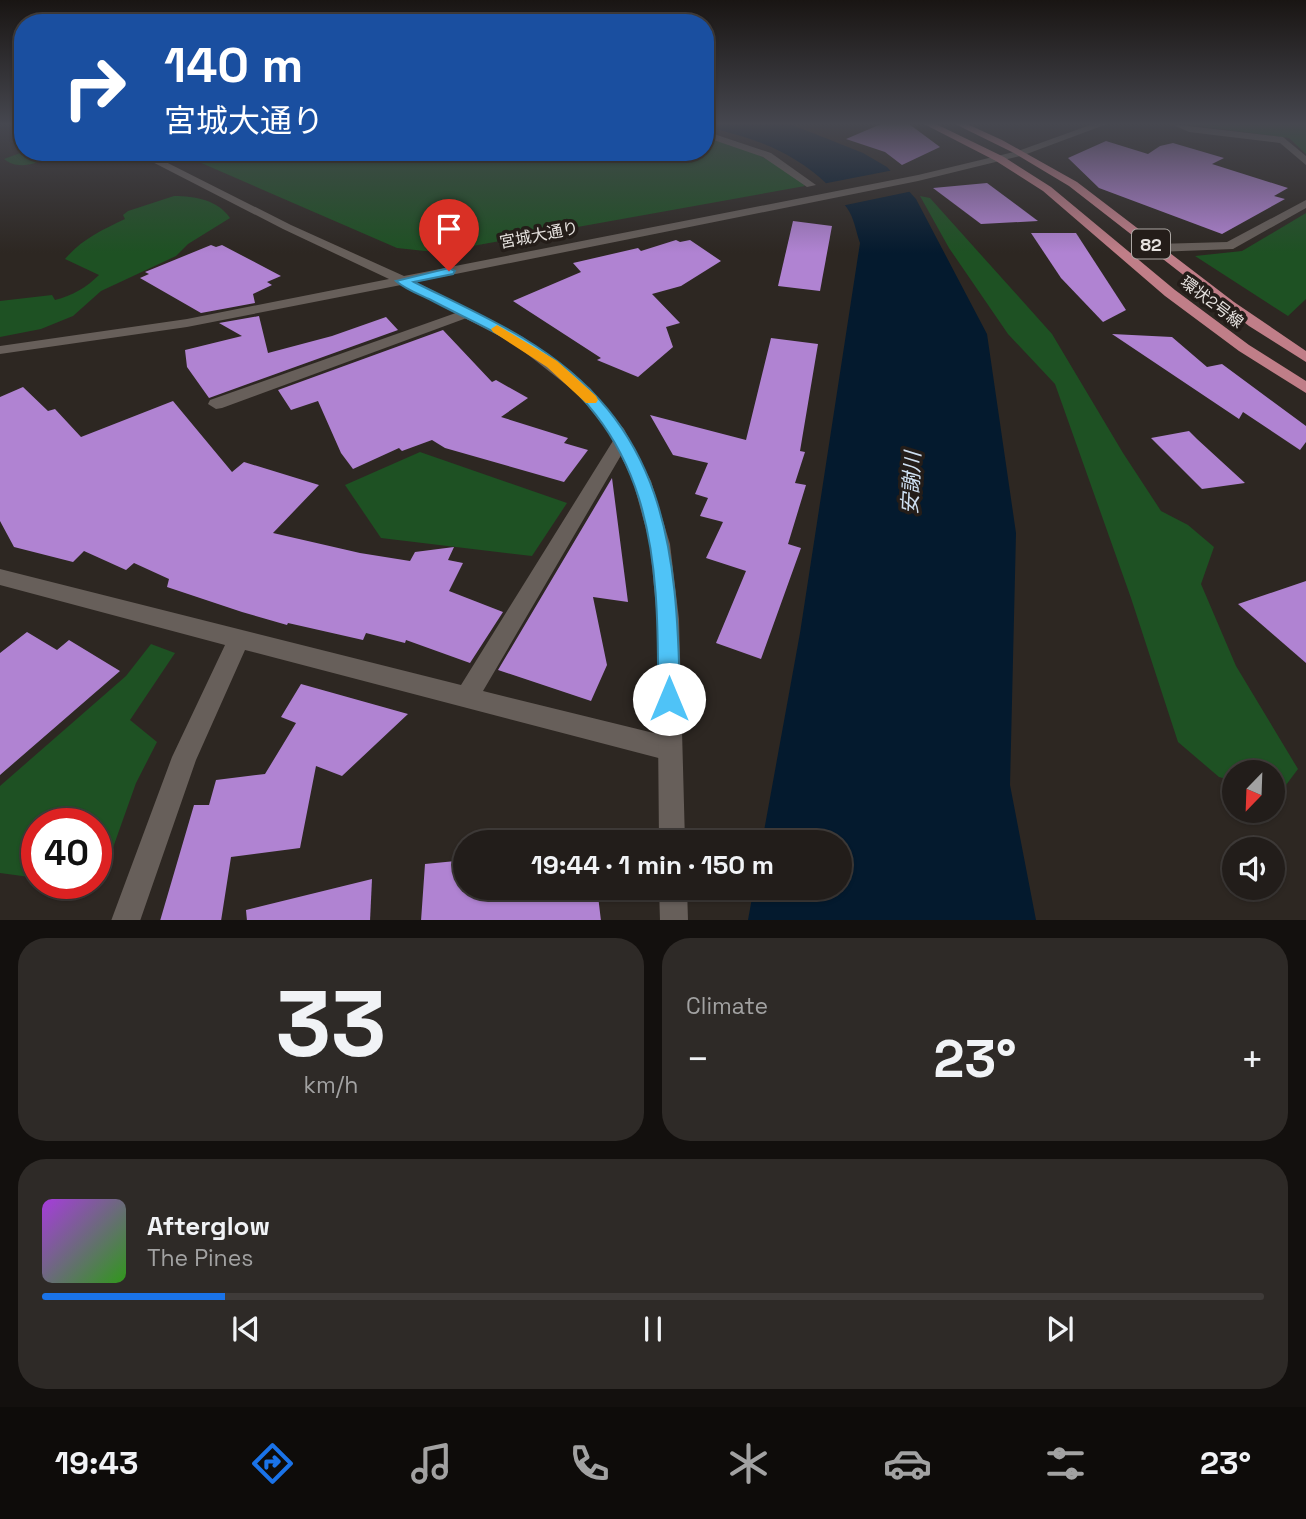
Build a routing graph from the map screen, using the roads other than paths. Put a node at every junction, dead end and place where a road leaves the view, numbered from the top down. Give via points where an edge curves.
1 (169, 167) edge
2 (785, 167) edge
3 (966, 167) edge
4 (1012, 167) edge
5 (1042, 167) edge
6 (811, 185) dead end
7 (1306, 203) edge
8 (1156, 248) junction
9 (402, 281) junction
10 (467, 313) junction
11 (0, 350) edge
12 (1306, 358) edge
13 (1306, 388) edge
14 (216, 404) dead end
15 (622, 440) junction
16 (0, 577) edge
17 (238, 641) junction
18 (467, 696) junction
19 (670, 749) junction
20 (672, 830) edge
21 (673, 900) edge
22 (125, 920) edge
23 (674, 920) edge

1 - 9 street
2 - 6 street
3 - 9 street, 宮城大通り
4 - 13 main road, 環状2号線 / 82 via 1047,189 1170,293
5 - 8 main road, 環状2号線 / 82
7 - 8 street via 1229,246
8 - 12 main road, 環状2号線 / 82 via 1205,289
9 - 10 street
9 - 11 street, 宮城大通り via 134,332
10 - 14 street
10 - 15 street via 552,364 584,391
15 - 18 street
15 - 19 street via 642,481 660,544 668,619
16 - 17 street
17 - 18 street
17 - 22 street via 184,757
18 - 19 street
19 - 20 street
21 - 23 street

